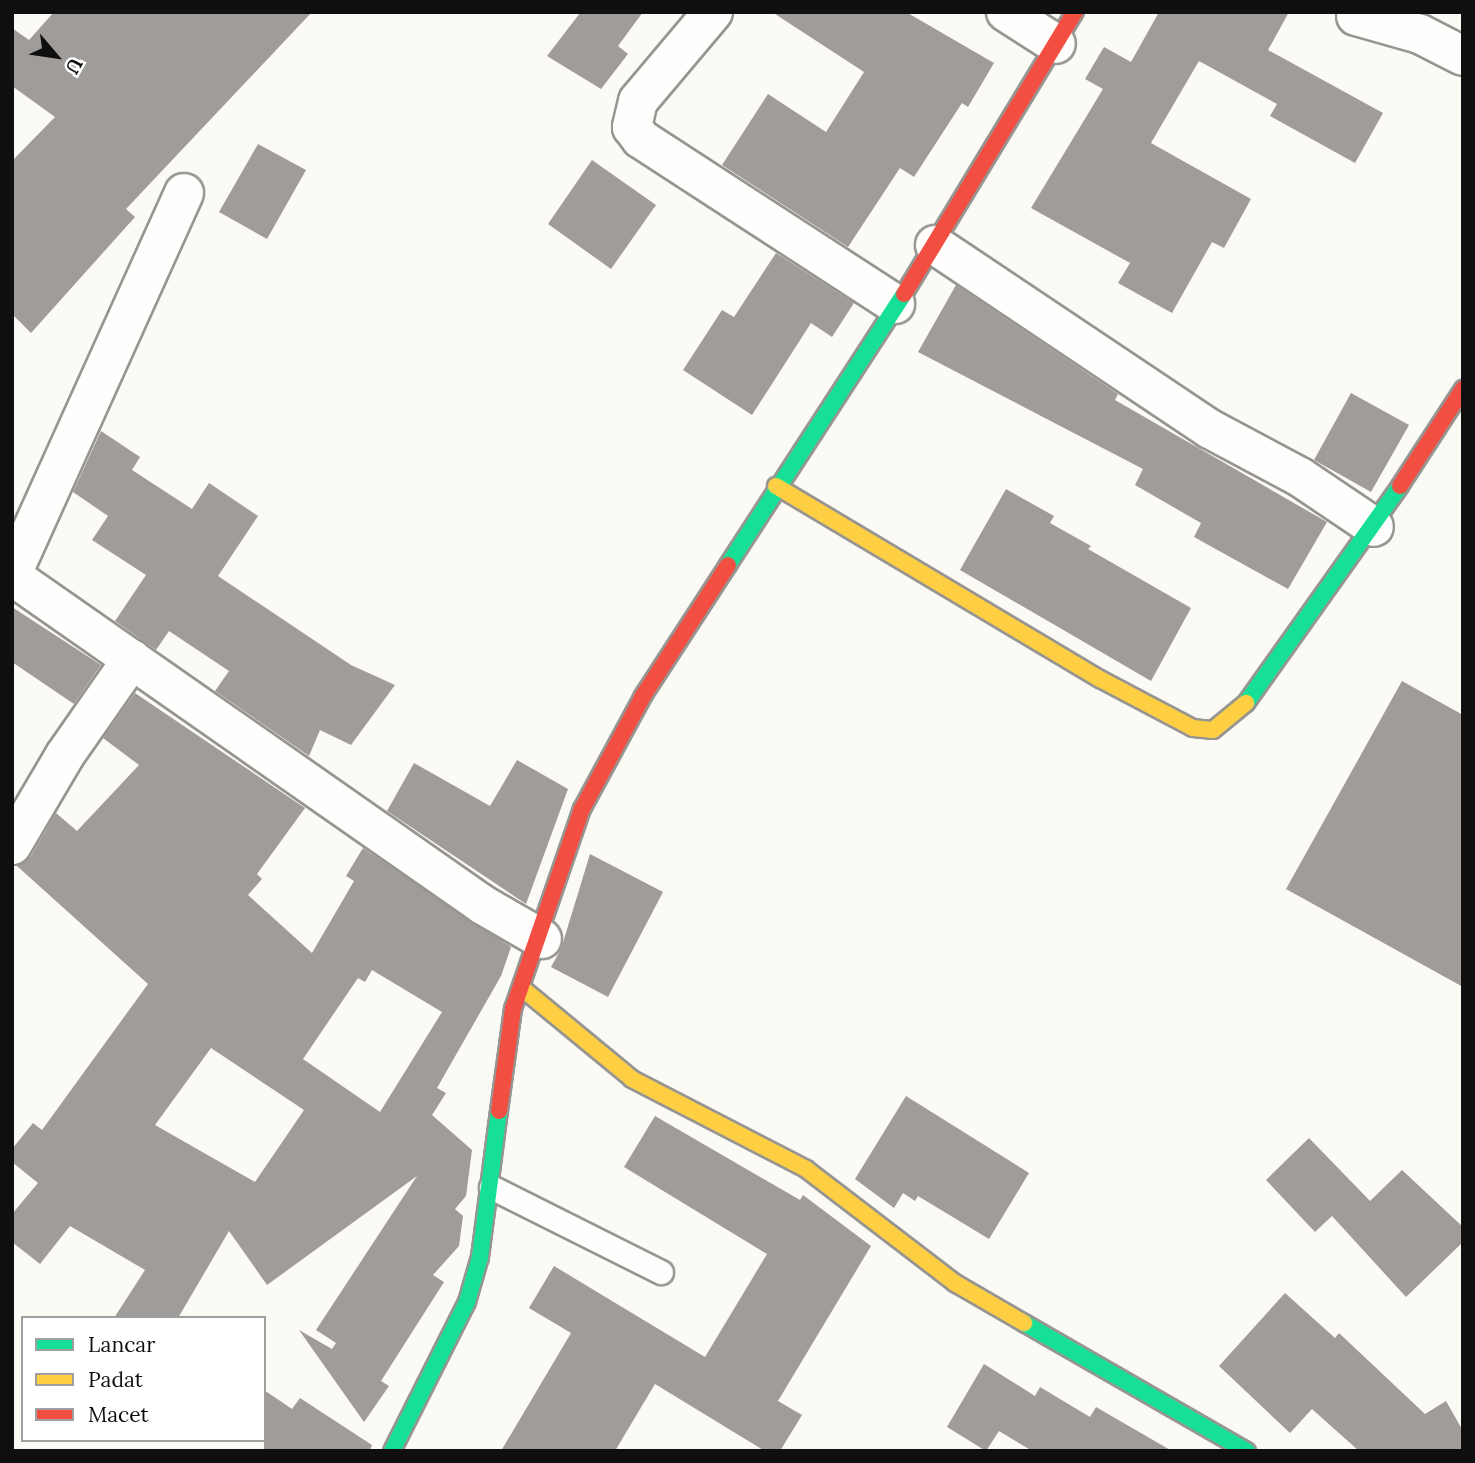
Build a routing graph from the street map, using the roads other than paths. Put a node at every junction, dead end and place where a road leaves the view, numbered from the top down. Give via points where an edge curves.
1 (712, 12) edge
2 (1006, 12) edge
3 (1356, 16) dead end
4 (1066, 28) edge
5 (1463, 56) edge
6 (184, 193) dead end
7 (935, 245) junction
8 (895, 304) junction
9 (1463, 388) edge
10 (776, 485) junction
11 (1374, 527) junction
12 (12, 575) edge
13 (132, 659) junction
14 (12, 845) edge
15 (542, 939) junction
16 (523, 989) junction
17 (491, 1188) junction
18 (661, 1272) dead end
19 (392, 1451) edge
20 (1247, 1451) edge

1 - 8 street via 638,101 632,127 641,139
2 - 4 street
3 - 5 street via 1420,34
4 - 7 street
6 - 12 street
7 - 8 street
7 - 11 street via 1210,429 1300,477
8 - 10 street
9 - 11 street
10 - 11 street via 1100,679 1193,728 1213,730 1251,699
10 - 15 street via 643,696 582,808
12 - 13 street
13 - 14 street via 65,755
13 - 15 street via 483,905
15 - 16 street
16 - 17 street via 513,1009
16 - 20 street via 632,1079 806,1169 956,1283
17 - 18 lane
17 - 19 street via 467,1302

